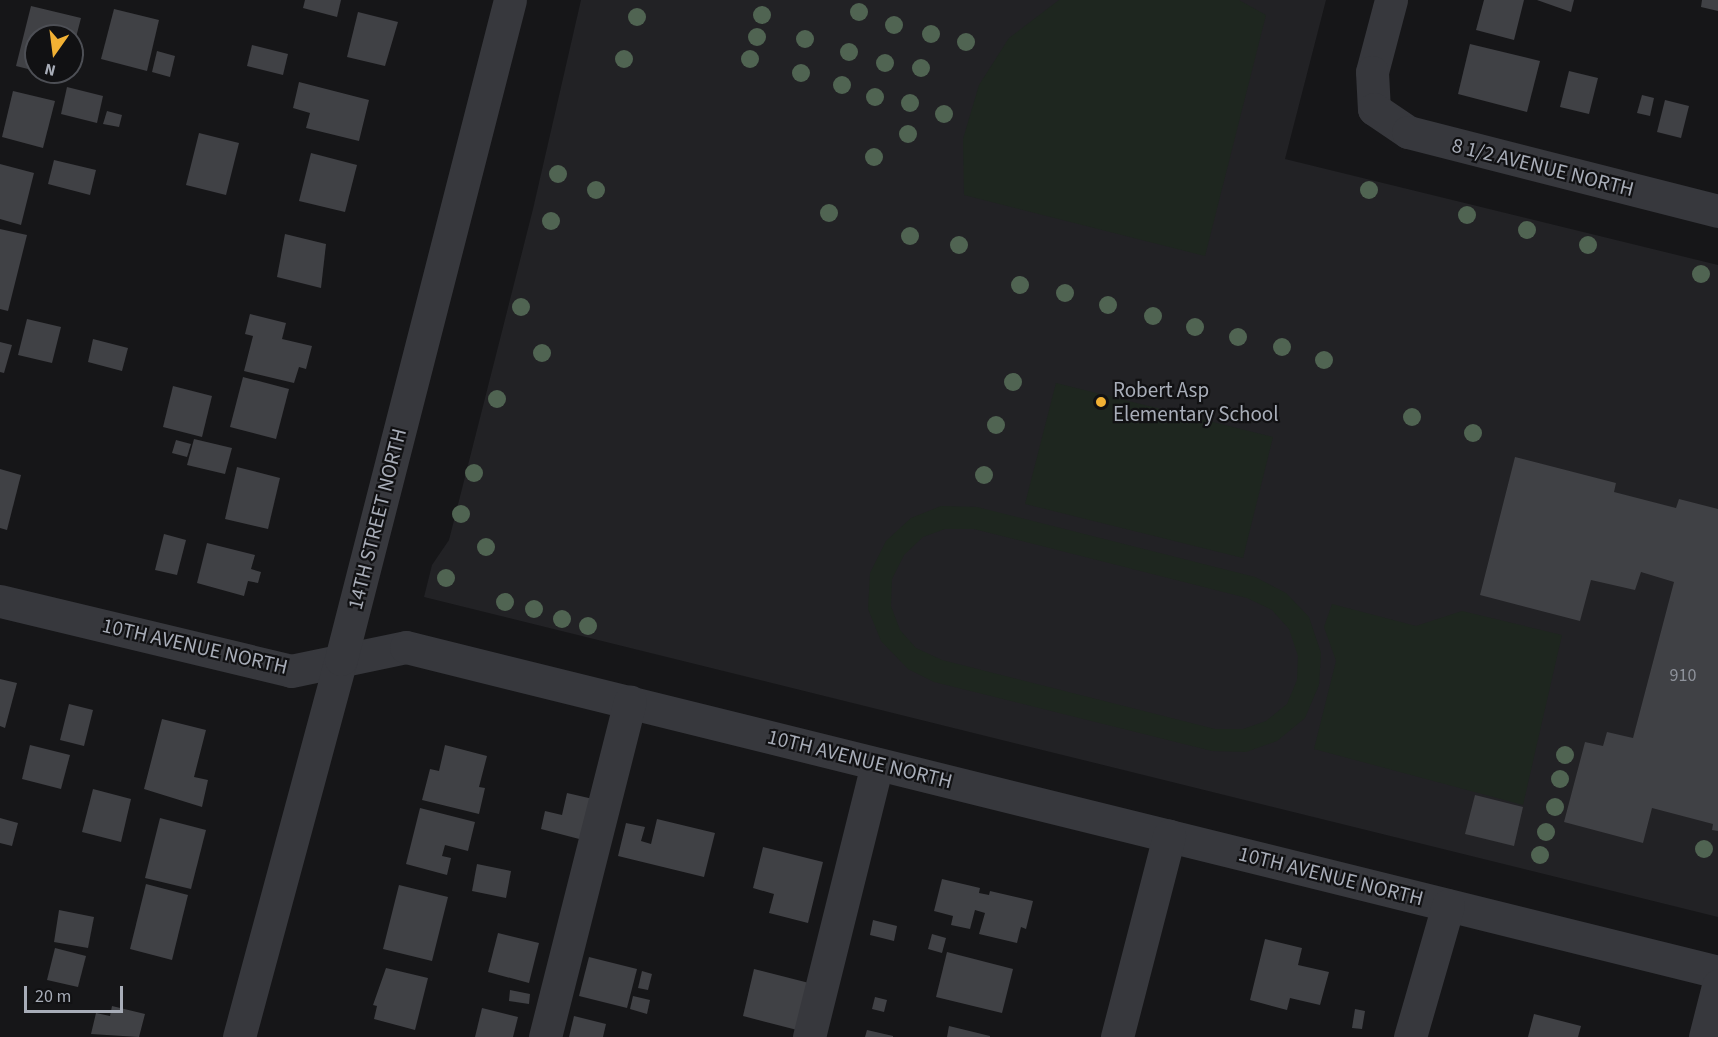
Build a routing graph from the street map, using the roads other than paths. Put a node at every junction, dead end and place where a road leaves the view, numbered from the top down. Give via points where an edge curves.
1 (510, 0) edge
2 (1390, 0) edge
3 (1718, 211) edge
4 (0, 601) edge
5 (341, 659) junction
6 (630, 702) junction
7 (876, 764) junction
8 (1169, 836) junction
9 (1448, 905) junction
10 (1718, 972) edge
11 (1718, 986) edge
12 (240, 1037) edge
13 (544, 1037) edge
14 (809, 1037) edge
15 (1117, 1037) edge
16 (1410, 1037) edge
17 (1705, 1037) edge

1 - 5 street, 14TH STREET NORTH
2 - 3 street, 8 1/2 AVENUE NORTH via 1372,72 1374,109 1408,132
4 - 5 street, 10TH AVENUE NORTH via 291,671
5 - 6 street, 10TH AVENUE NORTH via 406,647
5 - 12 street, 14TH STREET NORTH
6 - 7 street, 10TH AVENUE NORTH
6 - 13 street
7 - 8 street, 10TH AVENUE NORTH
7 - 14 street
8 - 9 street, 10TH AVENUE NORTH
8 - 15 street
9 - 10 street, 10TH AVENUE NORTH
9 - 16 street
11 - 17 street

